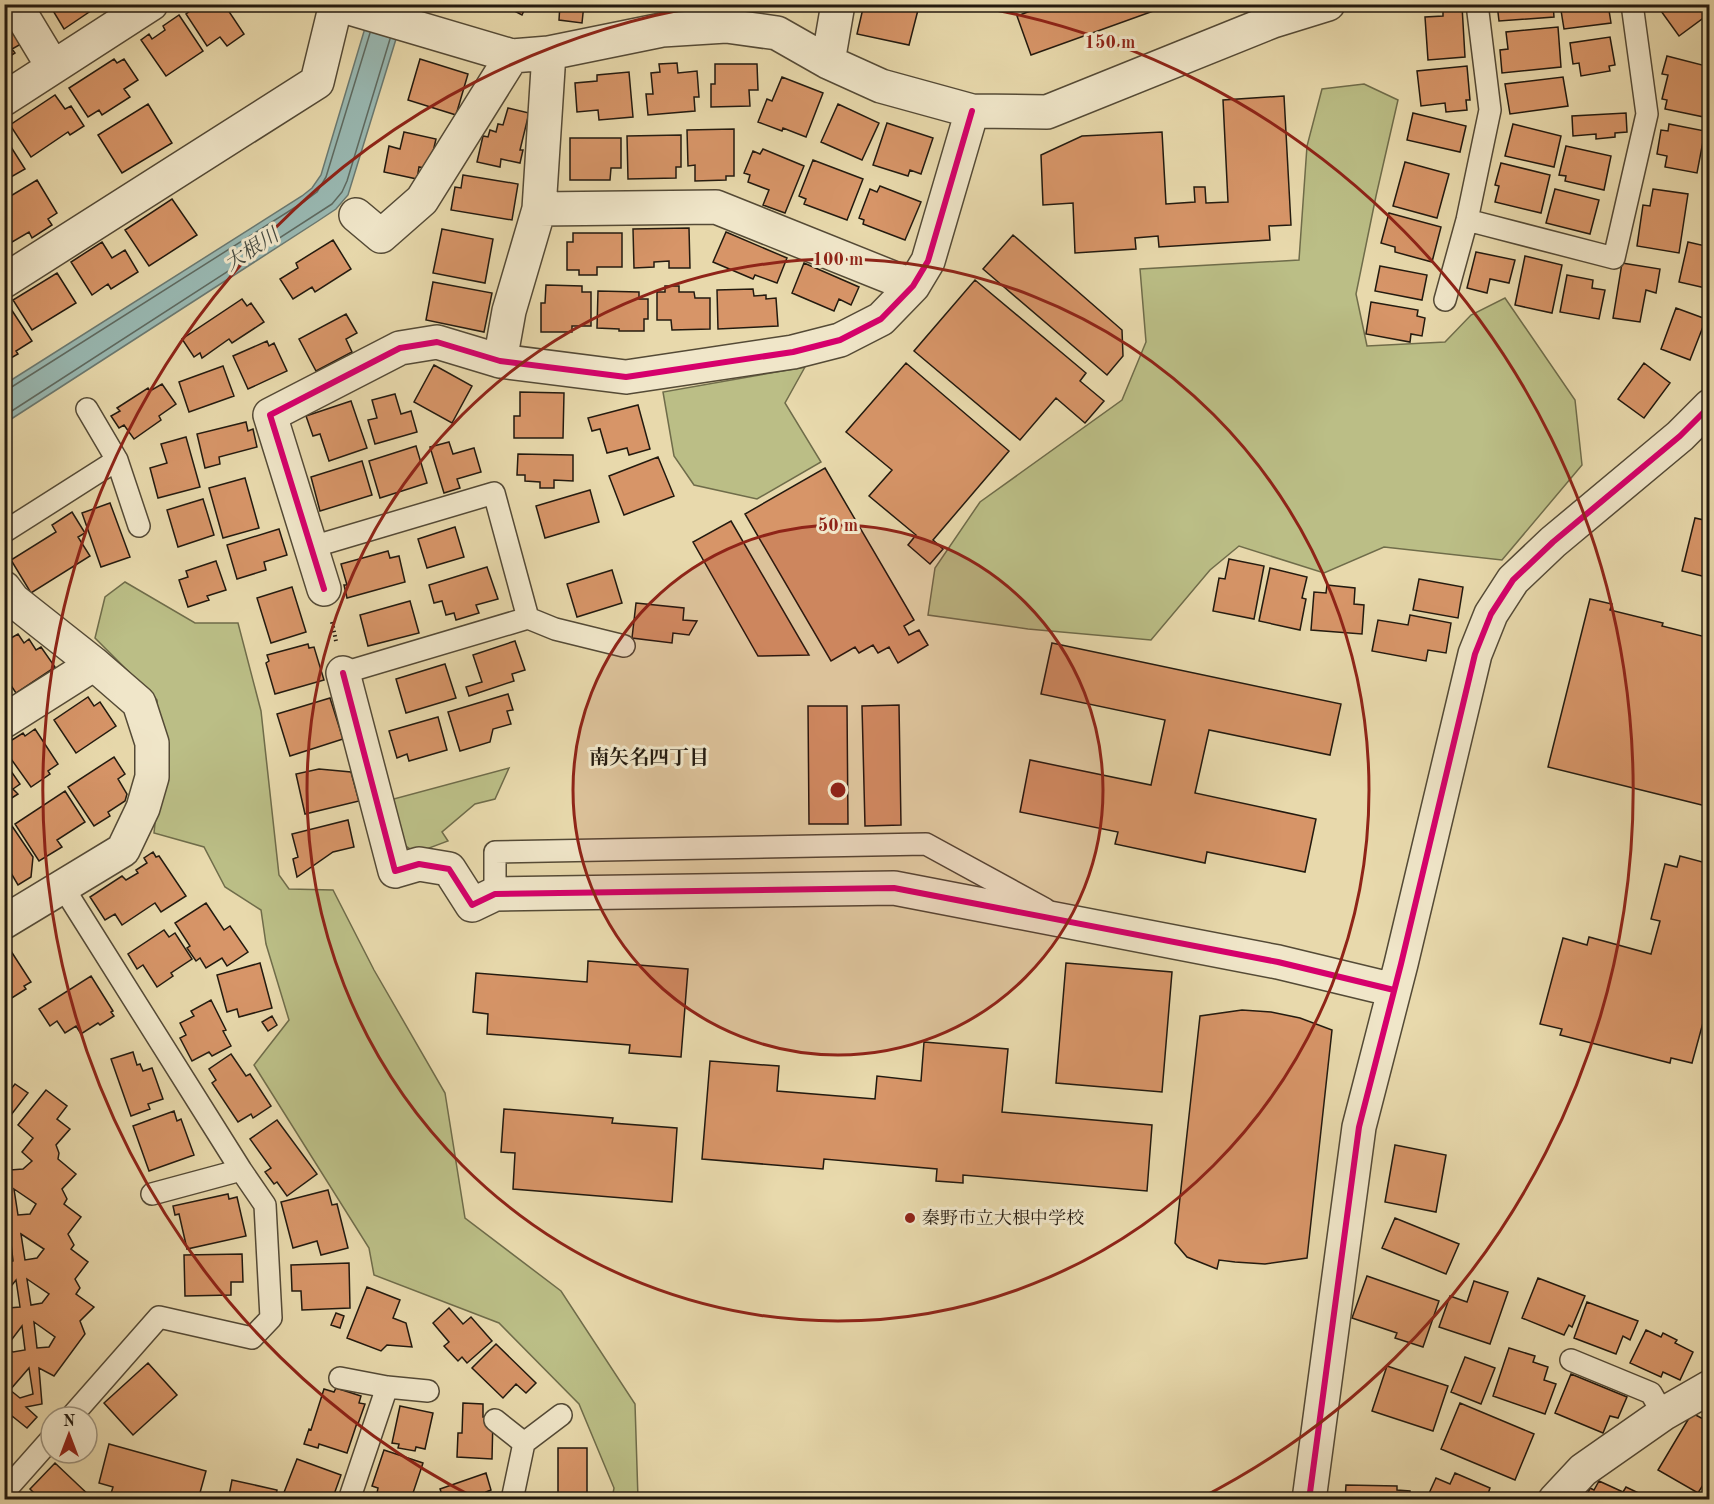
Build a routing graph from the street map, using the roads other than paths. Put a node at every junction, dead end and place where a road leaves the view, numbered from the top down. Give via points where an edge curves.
1 (15, 4) edge
2 (151, 4) edge
3 (838, 4) edge
4 (1328, 4) edge
5 (1477, 4) edge
6 (1632, 4) edge
7 (342, 6) edge
8 (663, 17) edge
9 (549, 53) junction
10 (512, 56) junction
11 (828, 62) junction
12 (52, 67) junction
13 (4, 99) edge
14 (972, 111) junction
15 (539, 209) junction
16 (356, 215) dead end
17 (1467, 220) junction
18 (4, 280) edge
19 (913, 286) junction
20 (1445, 300) dead end
21 (500, 361) junction
22 (1710, 406) edge
23 (87, 409) dead end
24 (117, 460) junction
25 (139, 526) dead end
26 (4, 532) edge
27 (312, 547) junction
28 (4, 588) edge
29 (324, 589) road end
30 (528, 618) junction
31 (624, 646) dead end
32 (94, 664) junction
33 (343, 673) joint
34 (4, 721) edge
35 (63, 887) junction
36 (495, 894) junction
37 (4, 922) edge
38 (1070, 922) junction
39 (1394, 990) junction
40 (241, 1170) junction
41 (152, 1194) dead end
42 (1570, 1360) dead end
43 (340, 1378) dead end
44 (387, 1387) junction
45 (1710, 1387) edge
46 (428, 1391) dead end
47 (82, 1405) edge
48 (1663, 1414) junction
49 (561, 1415) dead end
50 (495, 1420) dead end
51 (524, 1443) junction
52 (39, 1453) edge
53 (4, 1492) edge
54 (349, 1500) edge
55 (512, 1500) edge
56 (1309, 1500) edge
57 (1555, 1500) edge

1 - 12 street
2 - 12 street
3 - 11 street
4 - 14 street via 1273,21 1047,111
5 - 17 lane via 1490,110
6 - 17 lane via 1647,114 1614,258
7 - 10 street
7 - 18 street via 317,82
8 - 9 street
8 - 11 street via 777,33
9 - 10 street
9 - 15 street
10 - 16 street via 422,200 381,236
11 - 14 street via 881,86
12 - 13 street
14 - 19 street via 928,261
15 - 19 street via 716,207
15 - 21 street via 509,310
17 - 20 lane
19 - 21 street via 881,319 840,340 793,352 626,377
21 - 27 street via 437,342 400,348 270,415
22 - 39 street via 1680,436 1553,542 1513,580 1491,614 1475,654
23 - 24 lane
24 - 25 lane
24 - 26 lane
27 - 29 street
27 - 30 lane via 494,493
28 - 32 street via 13,600
30 - 31 lane
30 - 33 lane
32 - 34 street
32 - 35 street via 139,703 152,743 152,777 143,808 123,850
33 - 36 street via 395,871 419,864 449,869 472,904
35 - 37 street
35 - 40 lane
36 - 38 street via 894,888
36 - 38 lane via 495,852 926,844
38 - 39 street via 1278,962
39 - 56 street via 1359,1127
40 - 41 lane
40 - 47 lane via 265,1205 272,1318 252,1338 159,1317
42 - 48 lane via 1651,1393
43 - 44 lane
44 - 46 lane
44 - 54 lane
45 - 48 street
48 - 57 street via 1583,1470
49 - 51 lane
50 - 51 lane
51 - 55 lane
52 - 53 lane

